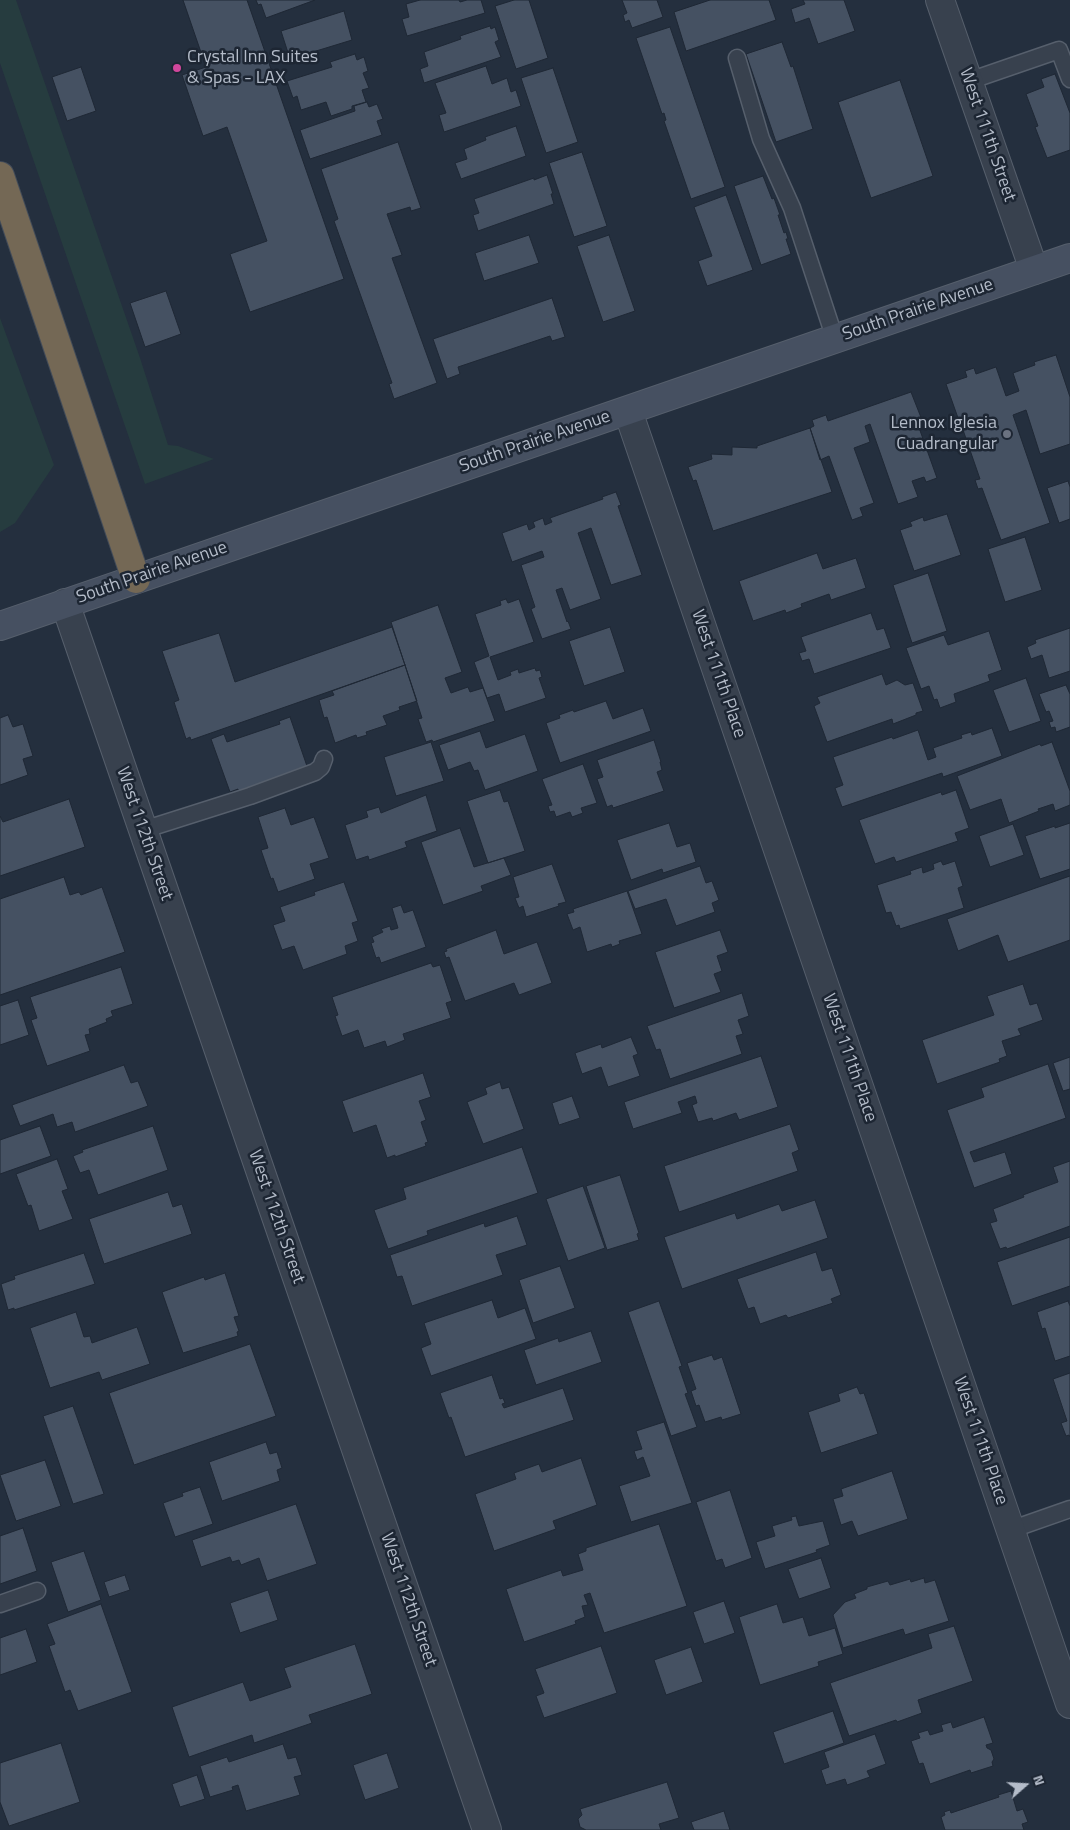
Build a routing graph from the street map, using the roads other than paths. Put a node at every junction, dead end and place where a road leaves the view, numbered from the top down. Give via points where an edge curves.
1 (940, 0) edge
2 (737, 58) dead end
3 (1070, 79) edge
4 (969, 81) junction
5 (0, 176) edge
6 (1070, 258) edge
7 (1034, 270) junction
8 (834, 339) junction
9 (628, 411) junction
10 (136, 579) junction
11 (65, 603) junction
12 (0, 626) edge
13 (324, 759) dead end
14 (143, 830) junction
15 (1070, 1509) edge
16 (1010, 1530) junction
17 (38, 1591) dead end
18 (0, 1604) edge
19 (1070, 1704) edge
20 (488, 1830) edge

1 - 4 street, West 111th Street
2 - 8 lane via 761,139 792,208
3 - 4 lane via 1060,50
4 - 7 street, West 111th Street
5 - 10 highway
6 - 7 main road, South Prairie Avenue
7 - 8 main road, South Prairie Avenue
8 - 9 main road, South Prairie Avenue
9 - 10 main road, South Prairie Avenue
9 - 16 street, West 111th Place
10 - 11 main road, South Prairie Avenue
11 - 12 main road, South Prairie Avenue
11 - 14 street, West 112th Street
13 - 14 lane via 315,772
14 - 20 street, West 112th Street
15 - 16 lane
16 - 19 street, West 111th Place
17 - 18 lane

